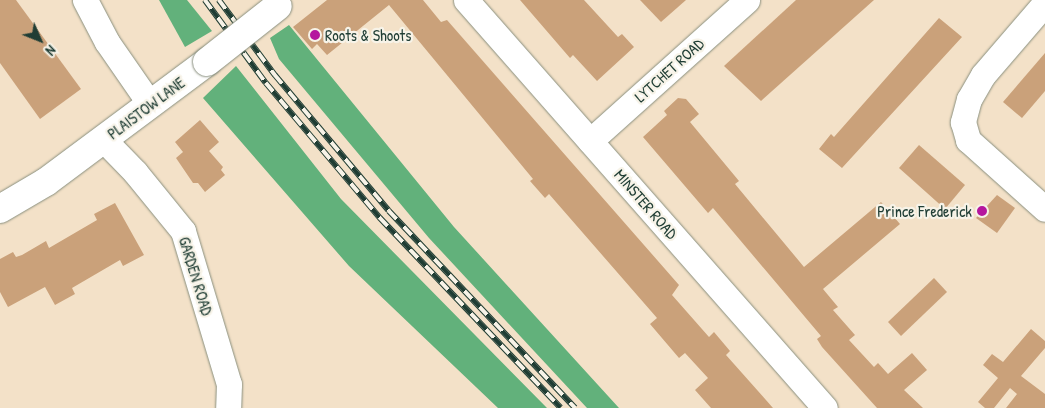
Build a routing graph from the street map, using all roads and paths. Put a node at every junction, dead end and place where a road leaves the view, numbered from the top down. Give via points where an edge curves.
1 (85, 0) edge
2 (466, 0) edge
3 (747, 0) edge
4 (282, 3) edge
5 (1041, 15) edge
6 (150, 104) junction
7 (104, 140) junction
8 (590, 141) junction
9 (0, 209) edge
10 (1045, 209) edge
11 (228, 408) edge
12 (825, 408) edge

1 - 6 street via 107,42
2 - 8 street, MINSTER ROAD
3 - 8 street, LYTCHET ROAD
4 - 6 street, PLAISTOW LANE, bridge
5 - 10 street via 983,75 969,99 963,122 968,140 981,155
6 - 7 street, PLAISTOW LANE
7 - 9 street, PLAISTOW LANE via 46,182
7 - 11 street, GARDEN ROAD via 136,172 183,231 229,384
8 - 12 street, MINSTER ROAD

